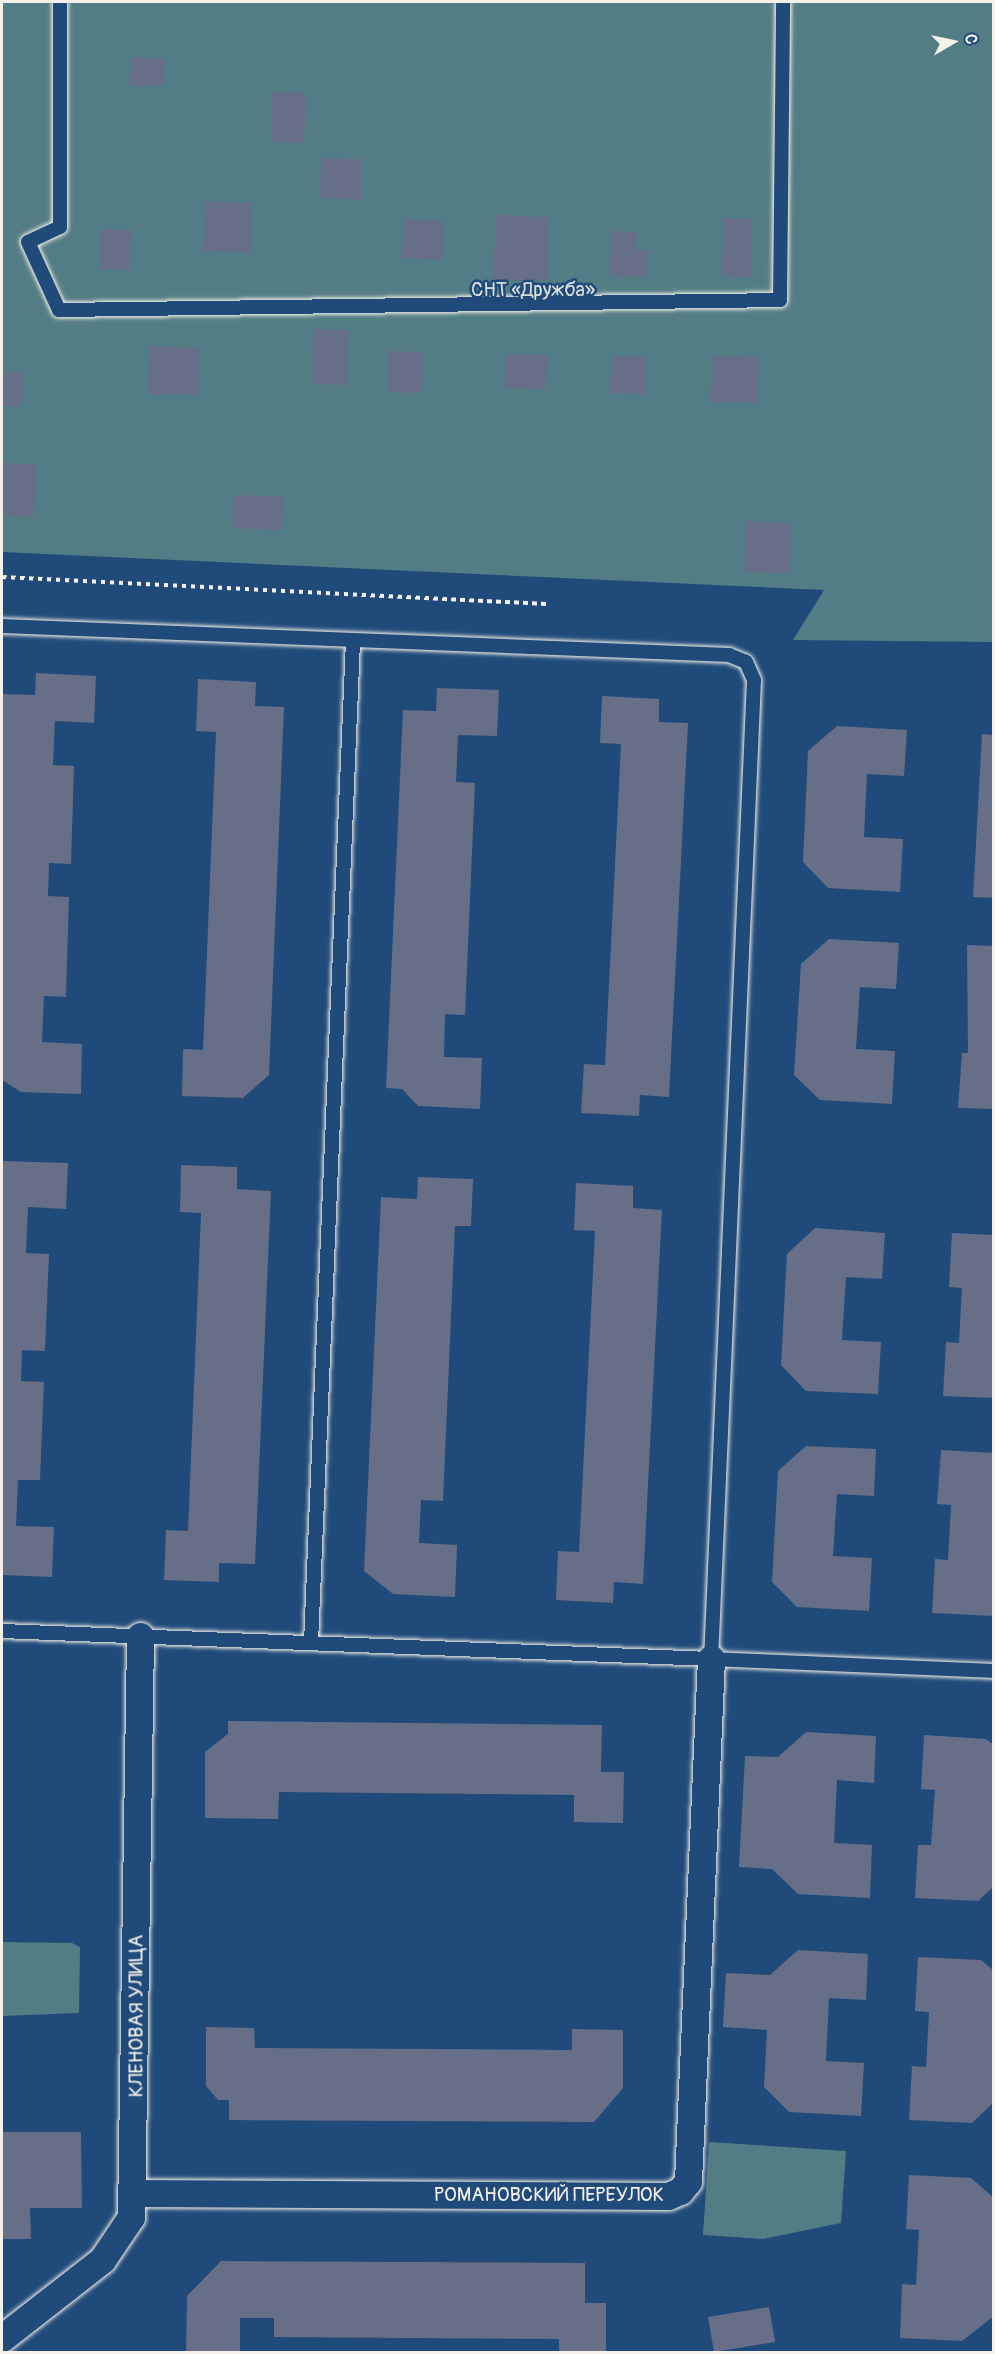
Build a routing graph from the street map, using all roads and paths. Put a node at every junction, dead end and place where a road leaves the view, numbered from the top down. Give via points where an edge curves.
1 (60, 2) edge
2 (783, 2) edge
3 (2, 577) edge
4 (546, 604) dead end
5 (2, 626) edge
6 (353, 640) junction
7 (2, 1631) edge
8 (140, 1636) junction
9 (311, 1643) junction
10 (711, 1659) junction
11 (993, 1671) edge
12 (135, 2193) junction
13 (2, 2338) edge

1 - 2 lane via 60,227 28,242 59,310 780,300
3 - 4 path
5 - 6 lane
6 - 9 lane
6 - 10 lane via 729,655 746,662 754,680
7 - 8 lane
8 - 9 lane
8 - 12 street, КЛЕНОВАЯ УЛИЦА
9 - 10 lane
10 - 11 lane
10 - 12 street, РОМАНОВСКИЙ ПЕРЕУЛОК via 688,2181 680,2191 668,2196
12 - 13 street, КЛЕНОВАЯ УЛИЦА via 131,2217 102,2260

